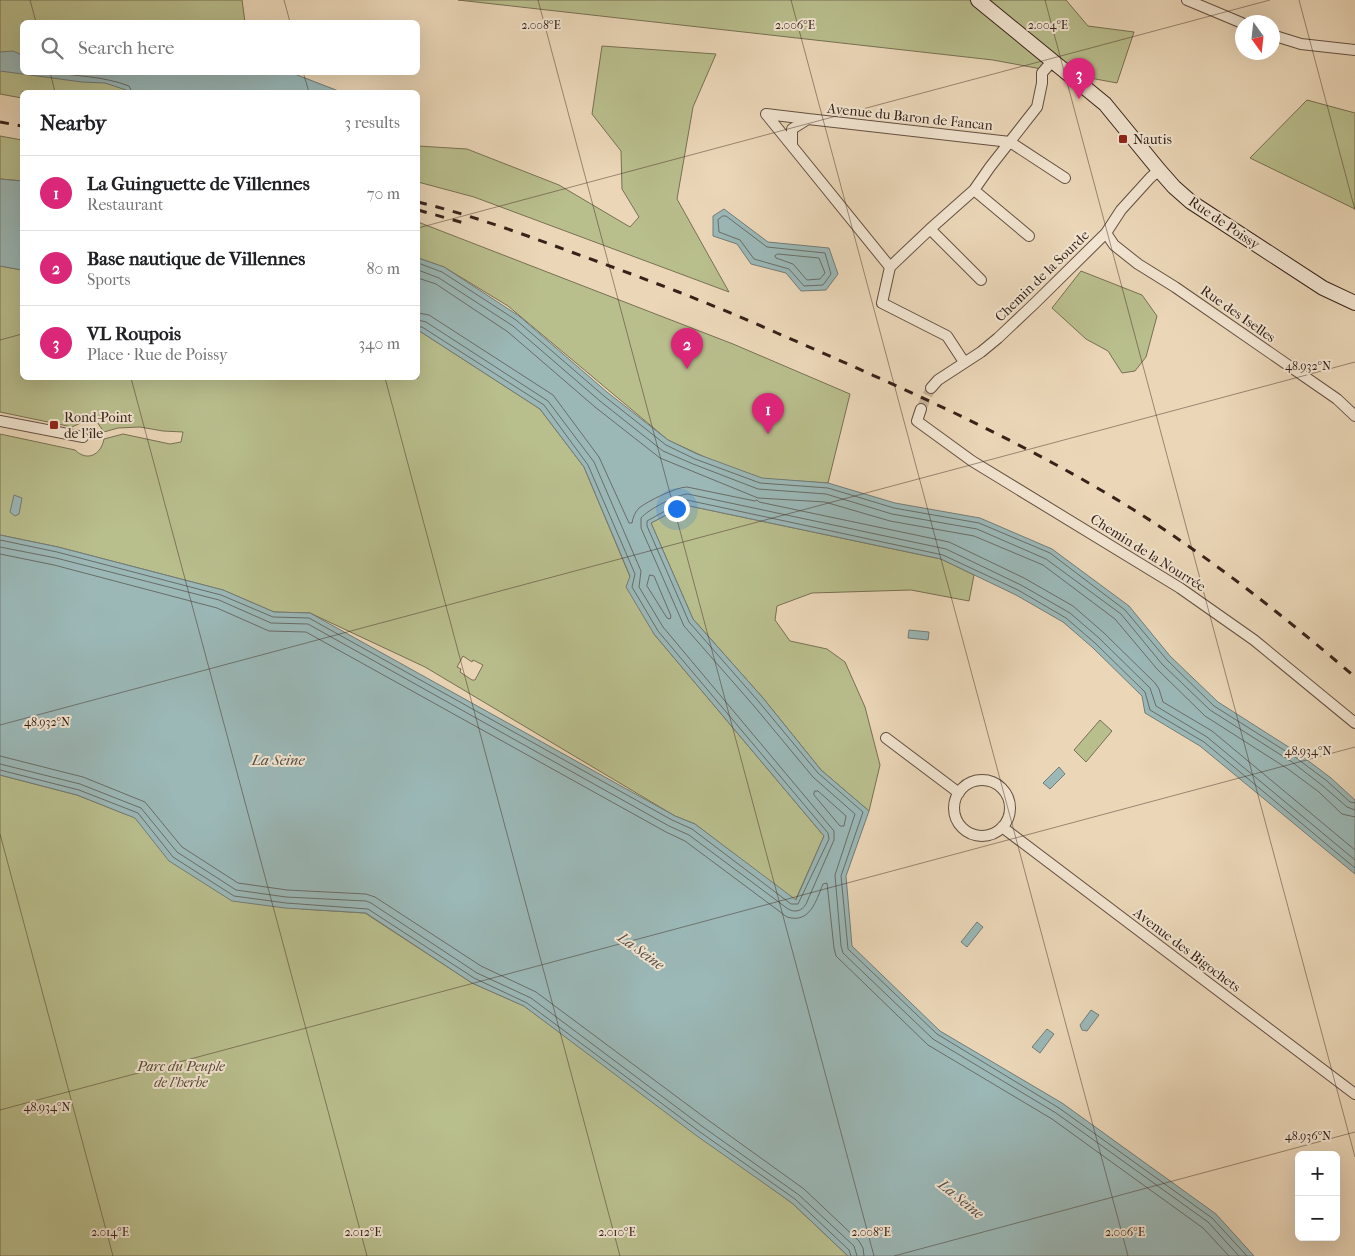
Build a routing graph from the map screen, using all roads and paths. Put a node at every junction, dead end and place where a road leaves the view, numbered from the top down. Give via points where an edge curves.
1 (978, 0) edge
2 (1191, 1) edge
3 (1235, 20) edge
4 (1280, 38) edge
5 (1355, 50) edge
6 (1053, 60) junction
7 (808, 119) junction
8 (1010, 142) junction
9 (792, 146) junction
10 (1159, 170) junction
11 (1065, 178) dead end
12 (974, 190) junction
13 (930, 229) junction
14 (1106, 233) junction
15 (1029, 236) dead end
16 (890, 268) junction
17 (981, 280) dead end
18 (1355, 303) edge
19 (964, 362) junction
20 (932, 388) tunnel mouth
21 (921, 409) tunnel mouth
22 (1355, 416) edge
23 (0, 421) edge
24 (83, 438) dead end
25 (1355, 723) edge
26 (886, 738) dead end
27 (958, 793) junction
28 (1002, 827) junction
29 (1355, 1094) edge

1 - 6 street, Rue de Poissy
2 - 3 street
4 - 5 street via 1300,44
6 - 8 street via 1042,73 1037,107
6 - 10 street, Rue de Poissy via 1105,104
7 - 8 street, Avenue du Baron de Fancan
7 - 9 street, Avenue du Baron de Fancan via 792,129
7 - 9 street, Avenue du Baron de Fancan via 766,114
8 - 11 street
8 - 12 street
9 - 16 street, Avenue du Baron de Fancan
10 - 14 street, Chemin de la Sourde via 1122,210
10 - 18 street, Rue de Poissy via 1204,212 1336,296
12 - 13 street
12 - 15 street
13 - 16 street
13 - 17 street
14 - 19 street, Chemin de la Sourde via 998,338
14 - 22 street, Rue des Iselles via 1114,245 1138,264 1337,399
16 - 19 street via 882,303 947,336
19 - 20 street, Chemin de la Sourde
21 - 25 street, Chemin de la Nourrée via 917,421 972,462 1180,588 1254,640
23 - 24 street
26 - 27 street
27 - 28 street via 954,801 956,819 968,833 986,836
27 - 28 street via 973,782 991,782 999,787 1005,793 1010,811
28 - 29 street, Avenue des Bigochets

